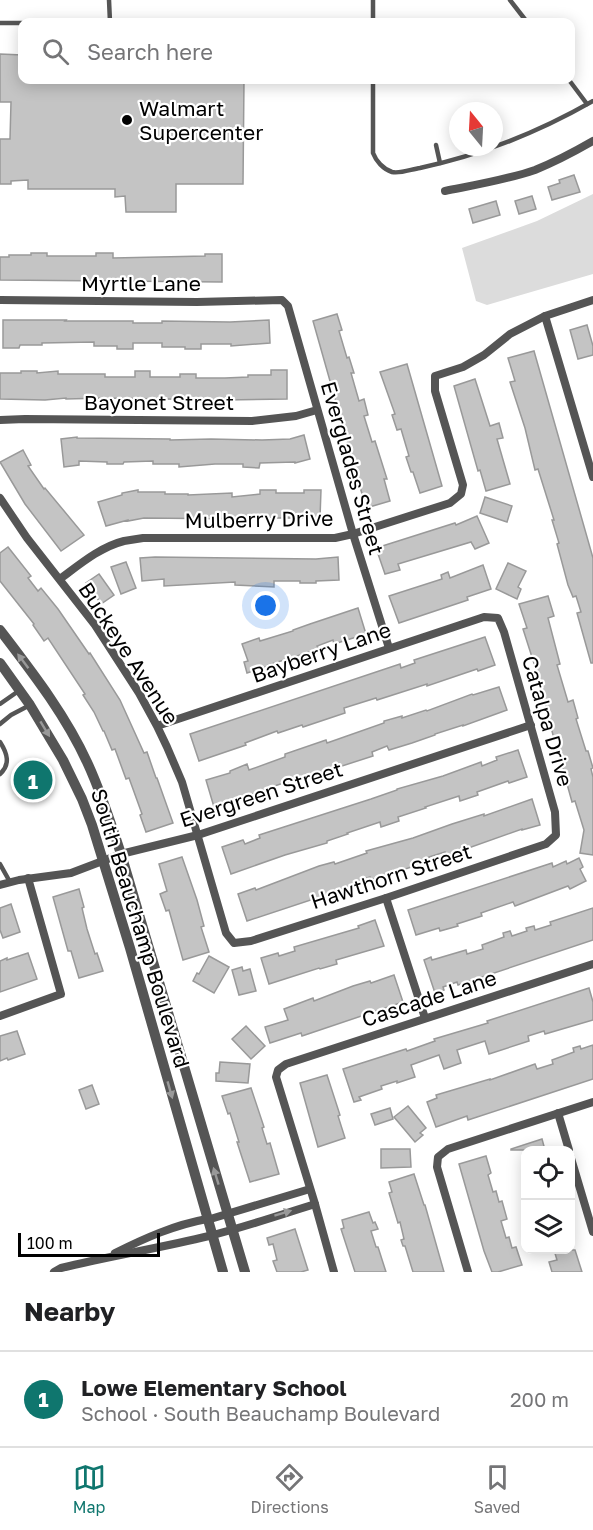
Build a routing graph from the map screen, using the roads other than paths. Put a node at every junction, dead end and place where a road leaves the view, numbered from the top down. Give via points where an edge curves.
1 (110, 0) edge
2 (373, 0) edge
3 (510, 0) edge
4 (110, 18) edge
5 (374, 18) edge
6 (524, 18) edge
7 (0, 23) edge
8 (18, 23) edge
9 (373, 84) edge
10 (572, 84) edge
11 (593, 100) edge
12 (587, 104) junction
13 (593, 141) edge
14 (436, 145) dead end
15 (440, 163) junction
16 (445, 191) dead end
17 (0, 300) edge
18 (282, 300) joint
19 (593, 300) edge
20 (545, 316) junction
21 (318, 410) junction
22 (0, 420) edge
23 (593, 436) edge
24 (582, 439) junction
25 (593, 477) edge
26 (0, 498) edge
27 (9, 513) junction
28 (0, 519) edge
29 (353, 534) junction
30 (60, 579) junction
31 (498, 618) joint
32 (0, 630) edge
33 (389, 648) junction
34 (0, 663) edge
35 (20, 690) junction
36 (0, 704) edge
37 (30, 705) junction
38 (0, 724) edge
39 (531, 725) junction
40 (157, 726) junction
41 (0, 742) edge
42 (0, 774) edge
43 (198, 835) junction
44 (556, 835) joint
45 (121, 854) junction
46 (104, 860) junction
47 (0, 864) edge
48 (28, 878) junction
49 (10, 882) junction
50 (0, 885) edge
51 (386, 898) junction
52 (234, 943) joint
53 (593, 964) edge
54 (0, 1016) edge
55 (425, 1018) junction
56 (593, 1102) edge
57 (558, 1113) junction
58 (568, 1146) edge
59 (575, 1170) edge
60 (310, 1189) junction
61 (315, 1204) junction
62 (228, 1214) junction
63 (207, 1220) junction
64 (232, 1229) junction
65 (593, 1232) edge
66 (212, 1235) junction
67 (107, 1257) junction
68 (54, 1272) edge
69 (223, 1272) edge
70 (245, 1272) edge
71 (334, 1272) edge
72 (468, 1272) edge

1 - 4 lane
2 - 5 lane
3 - 6 lane
7 - 8 lane
9 - 15 lane via 376,161 393,172
10 - 12 lane
11 - 12 lane
12 - 15 lane via 515,139
13 - 16 street via 534,170
14 - 15 lane
17 - 18 street, Myrtle Lane
18 - 21 street, Everglades Street via 288,306
19 - 20 street
20 - 24 street
20 - 29 street, Mulberry Drive via 510,334 464,367 435,376 435,391 463,485 460,494 450,503
21 - 22 street, Bayonet Street via 252,421
21 - 29 street, Everglades Street
23 - 24 street
24 - 25 street
26 - 27 street, Buckeye Avenue
27 - 28 street
27 - 30 street, Buckeye Avenue
29 - 30 street, Mulberry Drive via 335,538 143,538 103,550
29 - 33 street, Everglades Street
30 - 40 street, Buckeye Avenue via 95,625
31 - 33 street, Bayberry Lane via 484,616
31 - 39 street, Catalpa Drive
45 -> 32 street, South Beauchamp Boulevard via 79,746
33 - 40 street, Bayberry Lane
34 - 35 street, South Beauchamp Boulevard
35 - 36 lane
35 - 37 street, South Beauchamp Boulevard
37 - 38 lane
37 -> 46 street, South Beauchamp Boulevard via 77,787
39 - 43 street, Evergreen Street
39 - 44 street, Catalpa Drive via 555,812
40 - 43 street, Buckeye Avenue via 182,782
41 - 42 lane via 7,761
43 - 45 street, Evergreen Street
43 - 52 street, Buckeye Avenue via 226,933
44 - 51 street, Hawthorn Street via 546,844
45 - 46 street, Evergreen Street
62 -> 45 street, South Beauchamp Boulevard
46 - 48 street, Evergreen Street via 71,873
46 -> 63 street, South Beauchamp Boulevard
47 - 49 lane
48 - 49 street, Evergreen Street
48 - 54 street via 61,994
49 - 50 street, Evergreen Street
51 - 52 street, Hawthorn Street
51 - 55 street
53 - 55 street, Cascade Lane
55 - 60 street, Cascade Lane via 278,1070 276,1077
56 - 57 street
57 - 58 street
57 - 72 street via 448,1149 438,1157
59 - 65 street
60 - 61 street
60 - 62 street
64 -> 61 street
61 - 71 street
62 - 63 street
62 - 64 street, South Beauchamp Boulevard
63 - 66 street, South Beauchamp Boulevard
63 - 67 street via 154,1234
64 - 66 street
64 - 70 street, South Beauchamp Boulevard
66 - 67 street
66 - 69 street, South Beauchamp Boulevard
67 - 68 street

